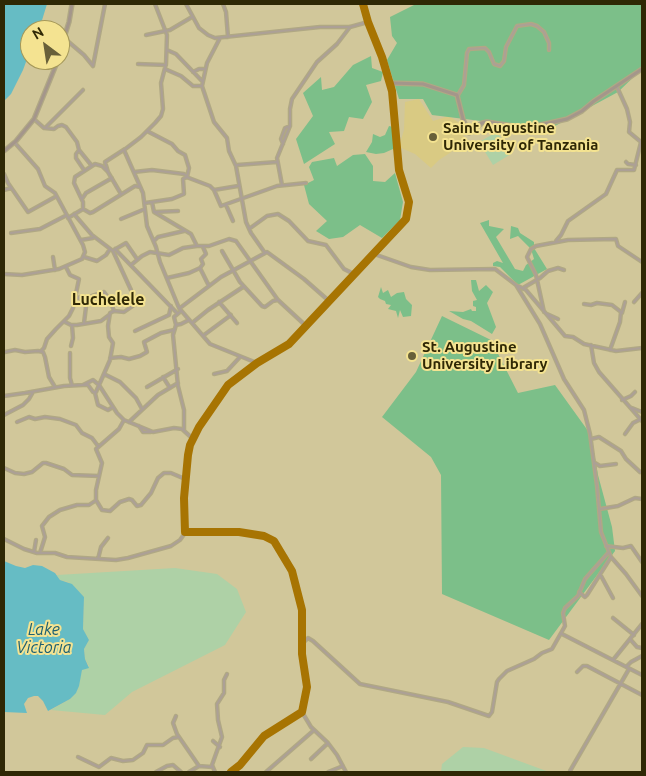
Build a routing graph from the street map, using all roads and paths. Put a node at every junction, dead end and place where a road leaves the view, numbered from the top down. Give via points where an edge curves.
1 (72, 4) edge
2 (105, 4) edge
3 (155, 4) edge
4 (186, 4) edge
5 (223, 4) edge
6 (363, 4) edge
7 (192, 16) junction
8 (68, 20) edge
9 (368, 22) junction
10 (350, 27) junction
11 (166, 31) junction
12 (146, 35) dead end
13 (228, 37) junction
14 (220, 38) junction
15 (70, 43) edge
16 (166, 50) junction
17 (550, 50) dead end
18 (138, 64) dead end
19 (165, 67) junction
20 (206, 69) junction
21 (642, 69) edge
22 (55, 70) edge
23 (194, 72) junction
24 (202, 81) junction
25 (391, 83) junction
26 (202, 86) junction
27 (617, 86) junction
28 (83, 90) dead end
29 (457, 95) junction
30 (55, 118) junction
31 (34, 119) junction
32 (58, 126) junction
33 (290, 126) junction
34 (45, 128) junction
35 (289, 130) junction
36 (147, 131) junction
37 (284, 132) junction
38 (641, 140) edge
39 (15, 143) junction
40 (283, 144) junction
41 (124, 149) junction
42 (79, 150) junction
43 (4, 151) edge
44 (638, 159) junction
45 (642, 161) edge
46 (277, 162) junction
47 (626, 162) dead end
48 (636, 164) junction
49 (92, 166) junction
50 (236, 166) junction
51 (84, 170) junction
52 (108, 172) junction
53 (134, 172) junction
54 (4, 174) edge
55 (186, 177) junction
56 (112, 178) junction
57 (280, 180) junction
58 (8, 183) junction
59 (306, 183) dead end
60 (282, 185) junction
61 (238, 186) junction
62 (277, 186) junction
63 (140, 187) junction
64 (12, 188) junction
65 (4, 190) edge
66 (214, 190) junction
67 (121, 194) junction
68 (56, 196) junction
69 (242, 199) junction
70 (82, 200) junction
71 (152, 202) junction
72 (145, 203) junction
73 (226, 205) junction
74 (83, 208) junction
75 (144, 209) junction
76 (178, 211) dead end
77 (154, 212) junction
78 (74, 214) junction
79 (67, 216) junction
80 (121, 219) dead end
81 (233, 221) dead end
82 (248, 229) junction
83 (184, 231) junction
84 (11, 233) dead end
85 (88, 237) junction
86 (96, 238) junction
87 (80, 240) junction
88 (154, 241) junction
89 (556, 241) junction
90 (197, 246) junction
91 (202, 247) junction
92 (84, 249) junction
93 (113, 250) junction
94 (222, 251) dead end
95 (158, 252) junction
96 (265, 253) junction
97 (374, 254) junction
98 (53, 257) dead end
99 (84, 257) junction
100 (137, 259) junction
101 (251, 262) junction
102 (642, 262) edge
103 (131, 265) junction
104 (66, 267) junction
105 (200, 268) junction
106 (55, 270) junction
107 (564, 270) dead end
108 (235, 271) junction
109 (4, 274) edge
110 (354, 274) junction
111 (167, 278) junction
112 (537, 280) junction
113 (516, 285) junction
114 (209, 286) junction
115 (244, 286) junction
116 (524, 288) junction
117 (642, 292) edge
118 (80, 297) junction
119 (74, 298) junction
120 (278, 300) junction
121 (329, 301) junction
122 (219, 302) junction
123 (625, 302) dead end
124 (634, 302) dead end
125 (584, 304) dead end
126 (171, 306) junction
127 (180, 310) junction
128 (114, 311) junction
129 (544, 312) junction
130 (178, 313) junction
131 (622, 314) junction
132 (109, 315) junction
133 (231, 315) junction
134 (558, 319) dead end
135 (189, 320) junction
136 (64, 321) junction
137 (84, 323) junction
138 (192, 323) junction
139 (237, 323) dead end
140 (176, 324) junction
141 (72, 325) junction
142 (306, 326) junction
143 (174, 330) junction
144 (134, 331) dead end
145 (204, 335) junction
146 (591, 345) junction
147 (70, 346) dead end
148 (642, 348) edge
149 (610, 350) junction
150 (40, 351) junction
151 (5, 352) dead end
152 (70, 353) dead end
153 (240, 357) junction
154 (110, 358) junction
155 (257, 363) junction
156 (178, 369) junction
157 (104, 374) junction
158 (214, 374) dead end
159 (162, 377) junction
160 (178, 382) junction
161 (82, 384) junction
162 (72, 385) junction
163 (99, 385) junction
164 (55, 387) junction
165 (147, 387) dead end
166 (170, 388) junction
167 (33, 392) junction
168 (635, 392) dead end
169 (95, 393) junction
170 (4, 396) edge
171 (622, 400) junction
172 (113, 406) junction
173 (630, 407) junction
174 (142, 409) junction
175 (642, 412) edge
176 (4, 415) edge
177 (124, 420) junction
178 (642, 420) edge
179 (17, 422) dead end
180 (129, 422) junction
181 (184, 430) junction
182 (625, 434) dead end
183 (193, 439) junction
184 (591, 439) junction
185 (98, 446) junction
186 (594, 461) junction
187 (616, 464) dead end
188 (4, 468) edge
189 (640, 472) dead end
190 (95, 476) junction
191 (100, 476) junction
192 (98, 480) junction
193 (185, 480) junction
194 (642, 499) edge
195 (96, 500) junction
196 (600, 509) junction
197 (185, 532) junction
198 (108, 538) dead end
199 (4, 539) edge
200 (36, 540) dead end
201 (606, 546) junction
202 (34, 552) junction
203 (40, 553) junction
204 (608, 553) junction
205 (611, 557) junction
206 (98, 559) junction
207 (642, 562) edge
208 (600, 574) junction
209 (579, 592) junction
210 (642, 596) edge
211 (613, 598) dead end
212 (612, 618) dead end
213 (642, 624) edge
214 (562, 634) junction
215 (634, 635) junction
216 (630, 639) junction
217 (302, 645) junction
218 (642, 648) edge
219 (642, 656) edge
220 (613, 660) junction
221 (628, 668) junction
222 (577, 672) dead end
223 (227, 674) dead end
224 (642, 675) edge
225 (621, 684) junction
226 (642, 695) edge
227 (302, 712) junction
228 (176, 716) dead end
229 (314, 730) junction
230 (179, 737) junction
231 (213, 741) dead end
232 (328, 743) junction
233 (220, 747) junction
234 (78, 757) dead end
235 (311, 759) dead end
236 (199, 766) junction
237 (343, 766) junction
238 (212, 767) junction
239 (570, 771) edge
240 (156, 772) edge
241 (181, 772) edge
242 (189, 772) edge
243 (215, 772) edge
244 (231, 772) edge
245 (266, 772) edge
246 (328, 772) edge
247 (346, 772) edge

1 - 8 main road
2 - 15 street via 93,66
3 - 11 street
4 - 7 street
5 - 13 street
6 - 9 main road
7 - 11 street
7 - 14 street via 204,33
9 - 10 street
9 - 25 main road
10 - 13 street
10 - 33 street via 317,62 296,92 290,104
11 - 12 street
11 - 16 street
13 - 14 street
14 - 20 street
16 - 19 street
16 - 23 street via 176,54
17 - 29 street via 544,32 531,24 517,26 500,66 494,64 487,50 468,48 464,85
18 - 19 street
19 - 26 street via 193,86
19 - 36 street via 161,83 162,113
20 - 23 street
20 - 24 street
21 - 27 main road
22 - 31 main road
23 - 24 street
24 - 26 street
25 - 29 main road via 424,84
25 - 97 main road via 398,168 409,209 404,222
26 - 50 street via 214,122 227,138
27 - 29 main road via 582,111 559,121 527,128 487,122 468,133
27 - 38 street via 626,109 630,133
28 - 30 street
30 - 32 street
30 - 34 street
31 - 34 street
31 - 39 main road
32 - 34 street
32 - 42 street via 66,127
33 - 35 street
33 - 37 street
35 - 37 street
35 - 40 street
36 - 41 street
36 - 55 street via 172,144 186,156
37 - 40 street
38 - 44 street
39 - 43 main road
39 - 68 street via 38,168 45,186
40 - 46 street
41 - 52 street via 105,161
41 - 53 street
42 - 49 street
42 - 51 street via 76,158
44 - 45 street
44 - 48 street
46 - 50 street
46 - 57 street
47 - 48 street
48 - 89 street via 632,171 617,170 606,194 568,222
49 - 51 street
49 - 52 street via 100,165
50 - 61 street
51 - 70 street via 74,178
52 - 56 street
53 - 55 street via 161,170 181,173
53 - 63 street
54 - 58 street
55 - 66 street via 205,183
55 - 71 street via 183,179 184,194
56 - 67 street
56 - 70 street via 86,193
57 - 60 street
57 - 62 street
58 - 64 street
58 - 65 street
59 - 60 street
60 - 62 street
61 - 66 street
61 - 69 street
62 - 69 street
63 - 67 street via 135,186
63 - 72 street
64 - 65 street
64 - 68 street via 28,212
66 - 73 street via 220,206
67 - 74 street via 92,212
68 - 79 street
69 - 73 street
69 - 82 street
70 - 74 street
71 - 72 street
71 - 77 street
72 - 75 street
73 - 81 street
74 - 78 street
75 - 80 street
75 - 88 street
76 - 77 street
77 - 83 street
78 - 79 street
78 - 86 street
79 - 84 street via 40,229
79 - 87 street
82 - 96 street
82 - 110 street via 267,216 278,214 308,240 326,245 343,267
83 - 88 street via 158,237
83 - 90 street via 191,234
85 - 86 street
85 - 87 street
85 - 92 street
86 - 93 street
87 - 92 street
88 - 95 street
89 - 102 street via 616,239 618,246
89 - 112 street via 529,251 527,257
90 - 91 street
90 - 95 street via 169,254
91 - 101 street via 233,239
91 - 105 street via 206,254 201,259 203,264
92 - 99 street
93 - 99 street via 97,261
93 - 100 street via 126,243
93 - 103 street
93 - 128 street via 137,303 124,312
94 - 108 street
95 - 100 street via 150,252
95 - 111 street
96 - 101 street
96 - 121 street
97 - 110 main road
97 - 113 street via 439,271 495,269
98 - 106 street
99 - 104 street
100 - 103 street
101 - 108 street
101 - 120 street
103 - 126 street
104 - 106 street
104 - 119 street via 79,279
105 - 111 street
105 - 114 street
106 - 109 street
107 - 112 street via 550,270
108 - 114 street
108 - 115 street
110 - 121 main road
111 - 127 street
112 - 116 street
112 - 129 street
113 - 116 street
113 - 184 street via 540,324 564,379 582,405
114 - 127 street
115 - 120 street via 264,308
115 - 122 street
116 - 129 street
117 - 124 street
118 - 119 street
118 - 128 street via 104,292
118 - 137 street via 86,307
119 - 136 street via 71,313
120 - 142 street
121 - 142 main road
122 - 133 street
122 - 138 street
123 - 131 street
125 - 131 street via 612,305
126 - 130 street
126 - 144 street via 168,315
127 - 130 street
127 - 135 street
128 - 132 street
129 - 134 street
129 - 146 street via 565,336
130 - 140 street via 174,317
131 - 149 street
132 - 137 street via 102,321
132 - 154 street via 109,337 113,343
133 - 139 street
133 - 145 street
135 - 138 street
135 - 140 street
136 - 141 street
136 - 150 street
137 - 141 street
138 - 145 street
140 - 143 street
141 - 147 street
142 - 155 main road via 285,346
143 - 154 street via 144,342 147,352 139,357
143 - 156 street
145 - 153 street via 213,346
146 - 149 street
146 - 171 street via 599,372
148 - 149 street
150 - 151 street
150 - 164 street via 45,355 49,377
152 - 162 street
153 - 155 street
153 - 158 street via 227,371
154 - 157 street
155 - 183 main road via 225,389
156 - 159 street
156 - 160 street
157 - 163 street
157 - 174 street via 120,382
159 - 165 street
159 - 166 street
160 - 166 street
160 - 181 street via 184,405
161 - 162 street
161 - 163 street via 93,380
161 - 169 street via 88,385
162 - 164 street
163 - 169 street
163 - 172 street
164 - 167 street
166 - 174 street
167 - 170 street
167 - 176 street via 23,405
168 - 171 street
169 - 172 street via 98,405 108,410
171 - 173 street
172 - 177 street
173 - 175 street
173 - 178 street
174 - 180 street
177 - 180 street
177 - 185 street via 109,439
178 - 182 street via 633,423
179 - 185 street via 29,417 60,419 76,425
180 - 181 street via 139,426 143,432
181 - 183 street
183 - 193 main road
184 - 186 street
184 - 189 street via 599,437 620,450
185 - 191 street via 96,450 102,463
186 - 187 street via 600,466
186 - 196 street
188 - 190 street via 24,474 46,463 72,475
190 - 191 street
190 - 192 street
191 - 192 street
192 - 195 street
193 - 195 street via 169,473 162,474 146,501 139,506 126,499 107,512
193 - 197 main road
194 - 196 street via 635,498 618,506
195 - 203 street via 89,505 60,510 49,517 42,526 45,537
196 - 201 street via 598,519
197 - 206 street via 171,546 128,558
197 - 217 main road via 239,532 274,541 292,571 302,610
198 - 206 street
199 - 202 street
200 - 202 street
201 - 204 street
201 - 207 street via 631,546
202 - 203 street
203 - 206 street
204 - 205 street
204 - 209 street via 585,579
205 - 208 street
205 - 210 street
208 - 209 street via 586,596
208 - 211 street
209 - 214 street via 564,610
212 - 215 street
213 - 215 street
214 - 217 street via 550,651 501,676 492,712 487,716 448,702 360,684 313,641 308,638
214 - 220 street
215 - 216 street
216 - 218 street
216 - 220 street
217 - 227 main road via 307,687
219 - 221 street via 631,662
220 - 221 street
221 - 224 street
221 - 225 street
222 - 225 street via 587,666
223 - 233 street via 224,693 217,704 222,737
225 - 226 street
225 - 239 street
227 - 229 street
227 - 244 main road via 264,736
228 - 230 street via 173,723
229 - 232 street
229 - 245 street
230 - 234 street via 163,745 146,745 133,760 111,758 99,767
230 - 236 street
231 - 233 street
232 - 235 street
232 - 237 street
233 - 238 street
236 - 238 street
236 - 242 street
237 - 246 street
237 - 247 street
238 - 243 street
240 - 241 street via 173,765

